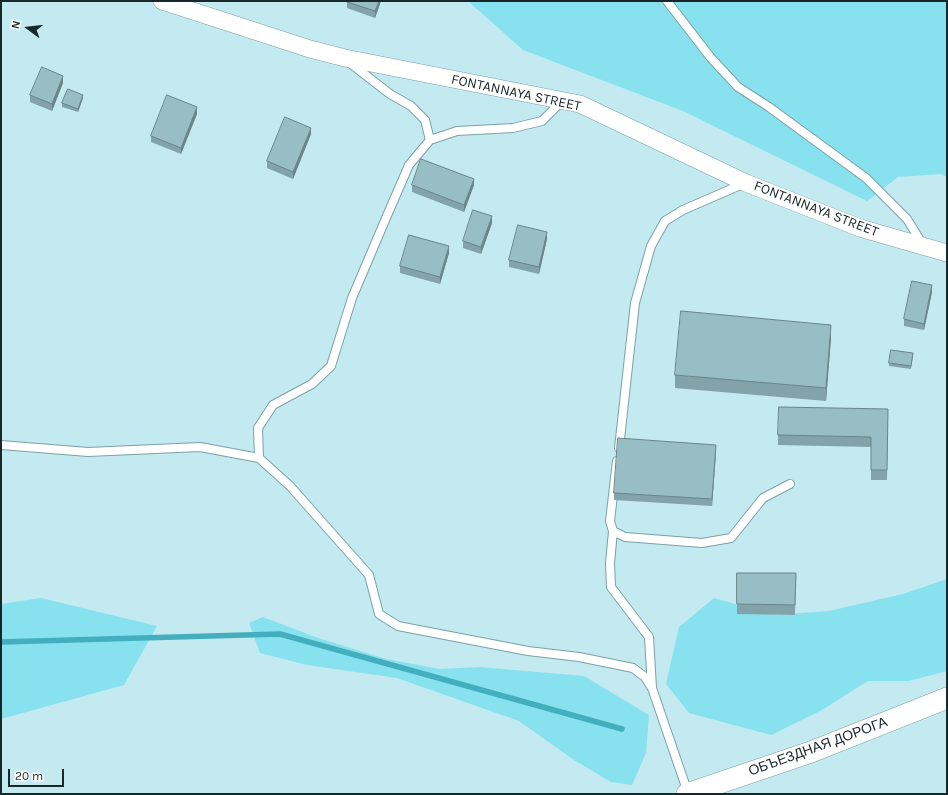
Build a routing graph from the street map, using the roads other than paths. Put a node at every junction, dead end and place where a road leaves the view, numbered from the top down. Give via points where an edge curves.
1 (162, 1) edge
2 (667, 1) edge
3 (345, 58) junction
4 (561, 102) junction
5 (430, 140) junction
6 (746, 183) junction
7 (923, 246) junction
8 (947, 253) edge
9 (1, 445) edge
10 (259, 458) junction
11 (790, 484) dead end
12 (613, 531) junction
13 (652, 688) junction
14 (947, 698) edge
15 (688, 794) edge

1 - 3 street, FONTANNAYA STREET
2 - 7 lane via 738,88 769,107 866,178 907,219
3 - 4 street, FONTANNAYA STREET
3 - 5 lane via 390,94 411,106 425,120
4 - 5 lane via 542,121 513,128 457,131
4 - 6 street, FONTANNAYA STREET via 580,104
5 - 10 lane via 409,165 352,298 331,366 312,384 273,405 258,428
6 - 7 street, FONTANNAYA STREET via 860,228
6 - 12 lane via 683,210 665,221 651,246 635,303 610,521
7 - 8 street, FONTANNAYA STREET
9 - 10 lane via 88,452 200,447
10 - 13 lane via 290,486 369,575 379,614 398,626 633,668 644,676
11 - 12 lane via 762,498 731,538 702,543 625,537
12 - 13 lane via 611,587 649,636
13 - 15 lane
14 - 15 street, ОБЪЕЗДНАЯ ДОРОГА via 811,752

